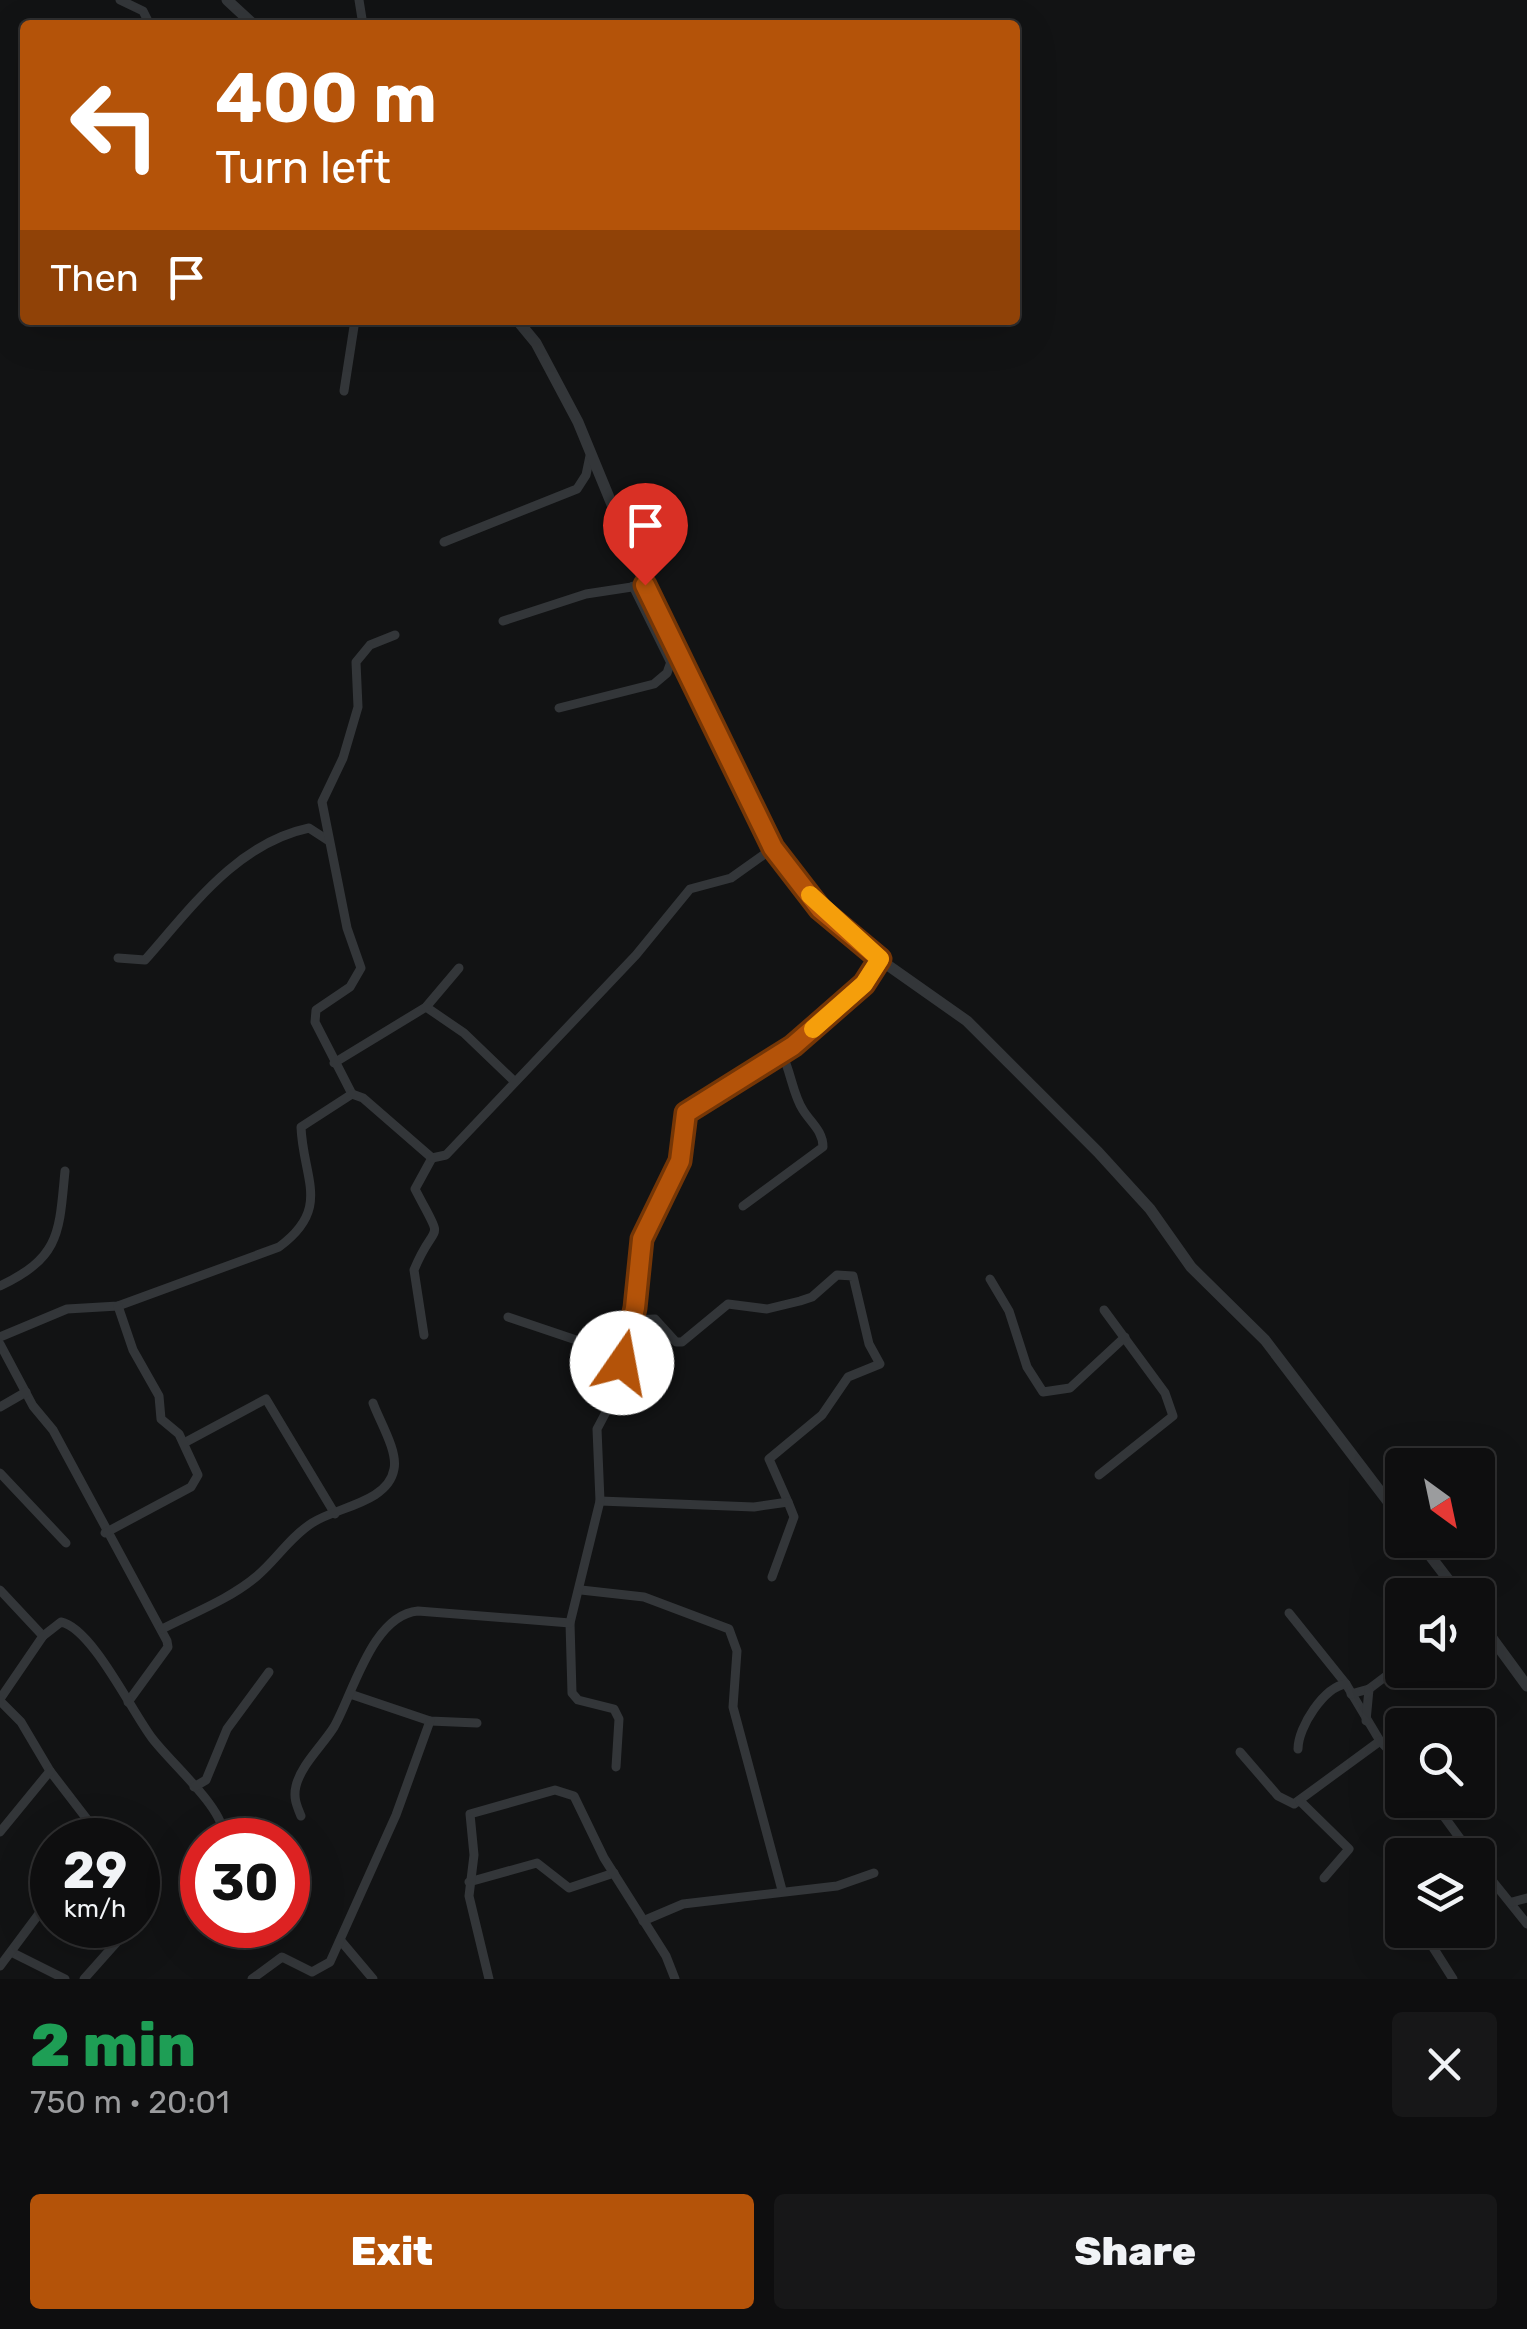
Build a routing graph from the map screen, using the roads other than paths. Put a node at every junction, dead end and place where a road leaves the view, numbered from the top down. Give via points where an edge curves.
1 (120, 0) edge
2 (227, 0) edge
3 (148, 20) edge
4 (249, 20) edge
5 (354, 325) edge
6 (520, 325) edge
7 (344, 391) dead end
8 (591, 453) junction
9 (444, 542) dead end
10 (639, 585) junction
11 (502, 621) dead end
12 (396, 634) dead end
13 (676, 659) junction
14 (559, 708) dead end
15 (328, 841) junction
16 (773, 848) junction
17 (118, 958) dead end
18 (880, 959) junction
19 (459, 968) dead end
20 (426, 1007) junction
21 (782, 1054) junction
22 (334, 1062) junction
23 (514, 1080) junction
24 (352, 1094) junction
25 (432, 1158) junction
26 (64, 1171) dead end
27 (743, 1206) dead end
28 (990, 1280) dead end
29 (0, 1286) edge
30 (118, 1306) junction
31 (1104, 1310) dead end
32 (508, 1317) dead end
33 (630, 1320) junction
34 (424, 1334) dead end
35 (1125, 1337) junction
36 (0, 1341) edge
37 (622, 1363) junction
38 (26, 1392) junction
39 (373, 1403) dead end
40 (0, 1407) edge
41 (184, 1443) junction
42 (0, 1473) edge
43 (1098, 1475) dead end
44 (1385, 1498) edge
45 (600, 1501) junction
46 (788, 1502) junction
47 (335, 1514) junction
48 (106, 1533) junction
49 (66, 1542) dead end
50 (1432, 1558) edge
51 (772, 1577) dead end
52 (1447, 1578) edge
53 (0, 1590) edge
54 (581, 1590) junction
55 (1289, 1613) dead end
56 (570, 1624) junction
57 (162, 1628) junction
58 (43, 1636) junction
59 (1495, 1642) edge
60 (270, 1672) dead end
61 (1385, 1677) edge
62 (1527, 1686) edge
63 (1349, 1689) junction
64 (1369, 1689) junction
65 (350, 1694) junction
66 (0, 1700) edge
67 (128, 1702) junction
68 (430, 1721) junction
69 (1366, 1721) junction
70 (478, 1723) dead end
71 (1380, 1741) junction
72 (1385, 1746) edge
73 (1298, 1749) dead end
74 (1240, 1752) dead end
75 (616, 1767) dead end
76 (50, 1771) junction
77 (194, 1787) junction
78 (1300, 1801) junction
79 (301, 1816) dead end
80 (86, 1818) edge
81 (214, 1818) edge
82 (0, 1832) edge
83 (614, 1872) junction
84 (874, 1873) dead end
85 (1324, 1878) dead end
86 (469, 1882) junction
87 (1495, 1887) edge
88 (782, 1890) junction
89 (1527, 1898) edge
90 (1512, 1902) junction
91 (643, 1921) junction
92 (1527, 1924) edge
93 (30, 1926) edge
94 (340, 1941) junction
95 (112, 1948) edge
96 (1433, 1948) edge
97 (11, 1952) junction
98 (0, 1966) edge
99 (65, 1979) edge
100 (84, 1979) edge
101 (252, 1979) edge
102 (372, 1979) edge
103 (490, 1979) edge
104 (674, 1979) edge
105 (1453, 1979) edge

1 - 3 street via 143,10
2 - 4 street
5 - 7 street
6 - 8 street via 536,343
8 - 9 street via 577,489
8 - 10 street
10 - 11 street
10 - 13 street
12 - 15 street via 370,645 356,662 358,707 338,771 322,796
13 - 14 street via 654,684
13 - 16 street
15 - 17 street via 310,828 279,839 214,880 146,960
15 - 22 street via 361,968 350,987 316,1010
16 - 18 street via 820,909
16 - 23 street via 731,878 690,889 636,955
18 - 21 street via 864,984
18 - 44 street via 967,1021 1098,1152 1191,1267 1265,1340
19 - 20 street
20 - 22 street
20 - 23 street
21 - 27 street via 824,1146
21 - 33 street via 686,1113 680,1161 642,1239
22 - 24 street
23 - 25 street via 446,1155
24 - 25 street
24 - 30 street via 301,1127 312,1178 309,1213 297,1234 242,1262
25 - 34 street via 415,1187 436,1226 414,1270
26 - 29 street via 51,1252
28 - 35 street via 1043,1392 1070,1388
30 - 36 street via 67,1309
30 - 41 street via 158,1396 160,1419
31 - 35 street
32 - 37 street
33 - 37 street
33 - 46 street via 654,1319 682,1342 728,1304 768,1309 812,1296 837,1275 854,1276 880,1364 848,1377 822,1415 770,1459
35 - 43 street via 1166,1393 1173,1416
36 - 38 street
37 - 45 street via 598,1429
38 - 40 street
38 - 48 street
39 - 47 street via 394,1470 388,1484
41 - 47 street via 266,1399
41 - 48 street via 198,1482
42 - 49 street
45 - 46 street
45 - 54 street
46 - 51 street via 794,1517
47 - 57 street via 281,1547 254,1579
48 - 57 street
50 - 52 street
53 - 58 street
54 - 56 street
54 - 88 street via 644,1596 729,1629 737,1651 733,1707
55 - 63 street
56 - 65 street via 411,1612 378,1640
56 - 75 street via 572,1693 614,1709
57 - 67 street via 168,1648
58 - 66 street
58 - 67 street via 61,1622 69,1624
59 - 62 street
60 - 77 street via 227,1729 206,1780
61 - 64 street
63 - 64 street
63 - 69 street
63 - 73 street via 1327,1694 1299,1732
64 - 69 street
65 - 68 street
65 - 79 street via 298,1780 294,1800
66 - 76 street
67 - 77 street
68 - 70 street
68 - 94 street
69 - 71 street
71 - 72 street
71 - 78 street
74 - 78 street via 1278,1796 1291,1805
76 - 80 street
76 - 82 street
77 - 81 street
78 - 85 street via 1350,1849
83 - 86 street via 568,1888 537,1863
83 - 86 street via 574,1796 555,1790 470,1814
83 - 91 street
84 - 88 street via 837,1886
86 - 103 street
87 - 90 street
88 - 91 street via 683,1904
89 - 90 street
90 - 92 street
91 - 104 street
93 - 97 street
94 - 101 street via 330,1962 312,1972 282,1957
94 - 102 street
95 - 100 street
96 - 105 street
97 - 98 street
97 - 99 street

